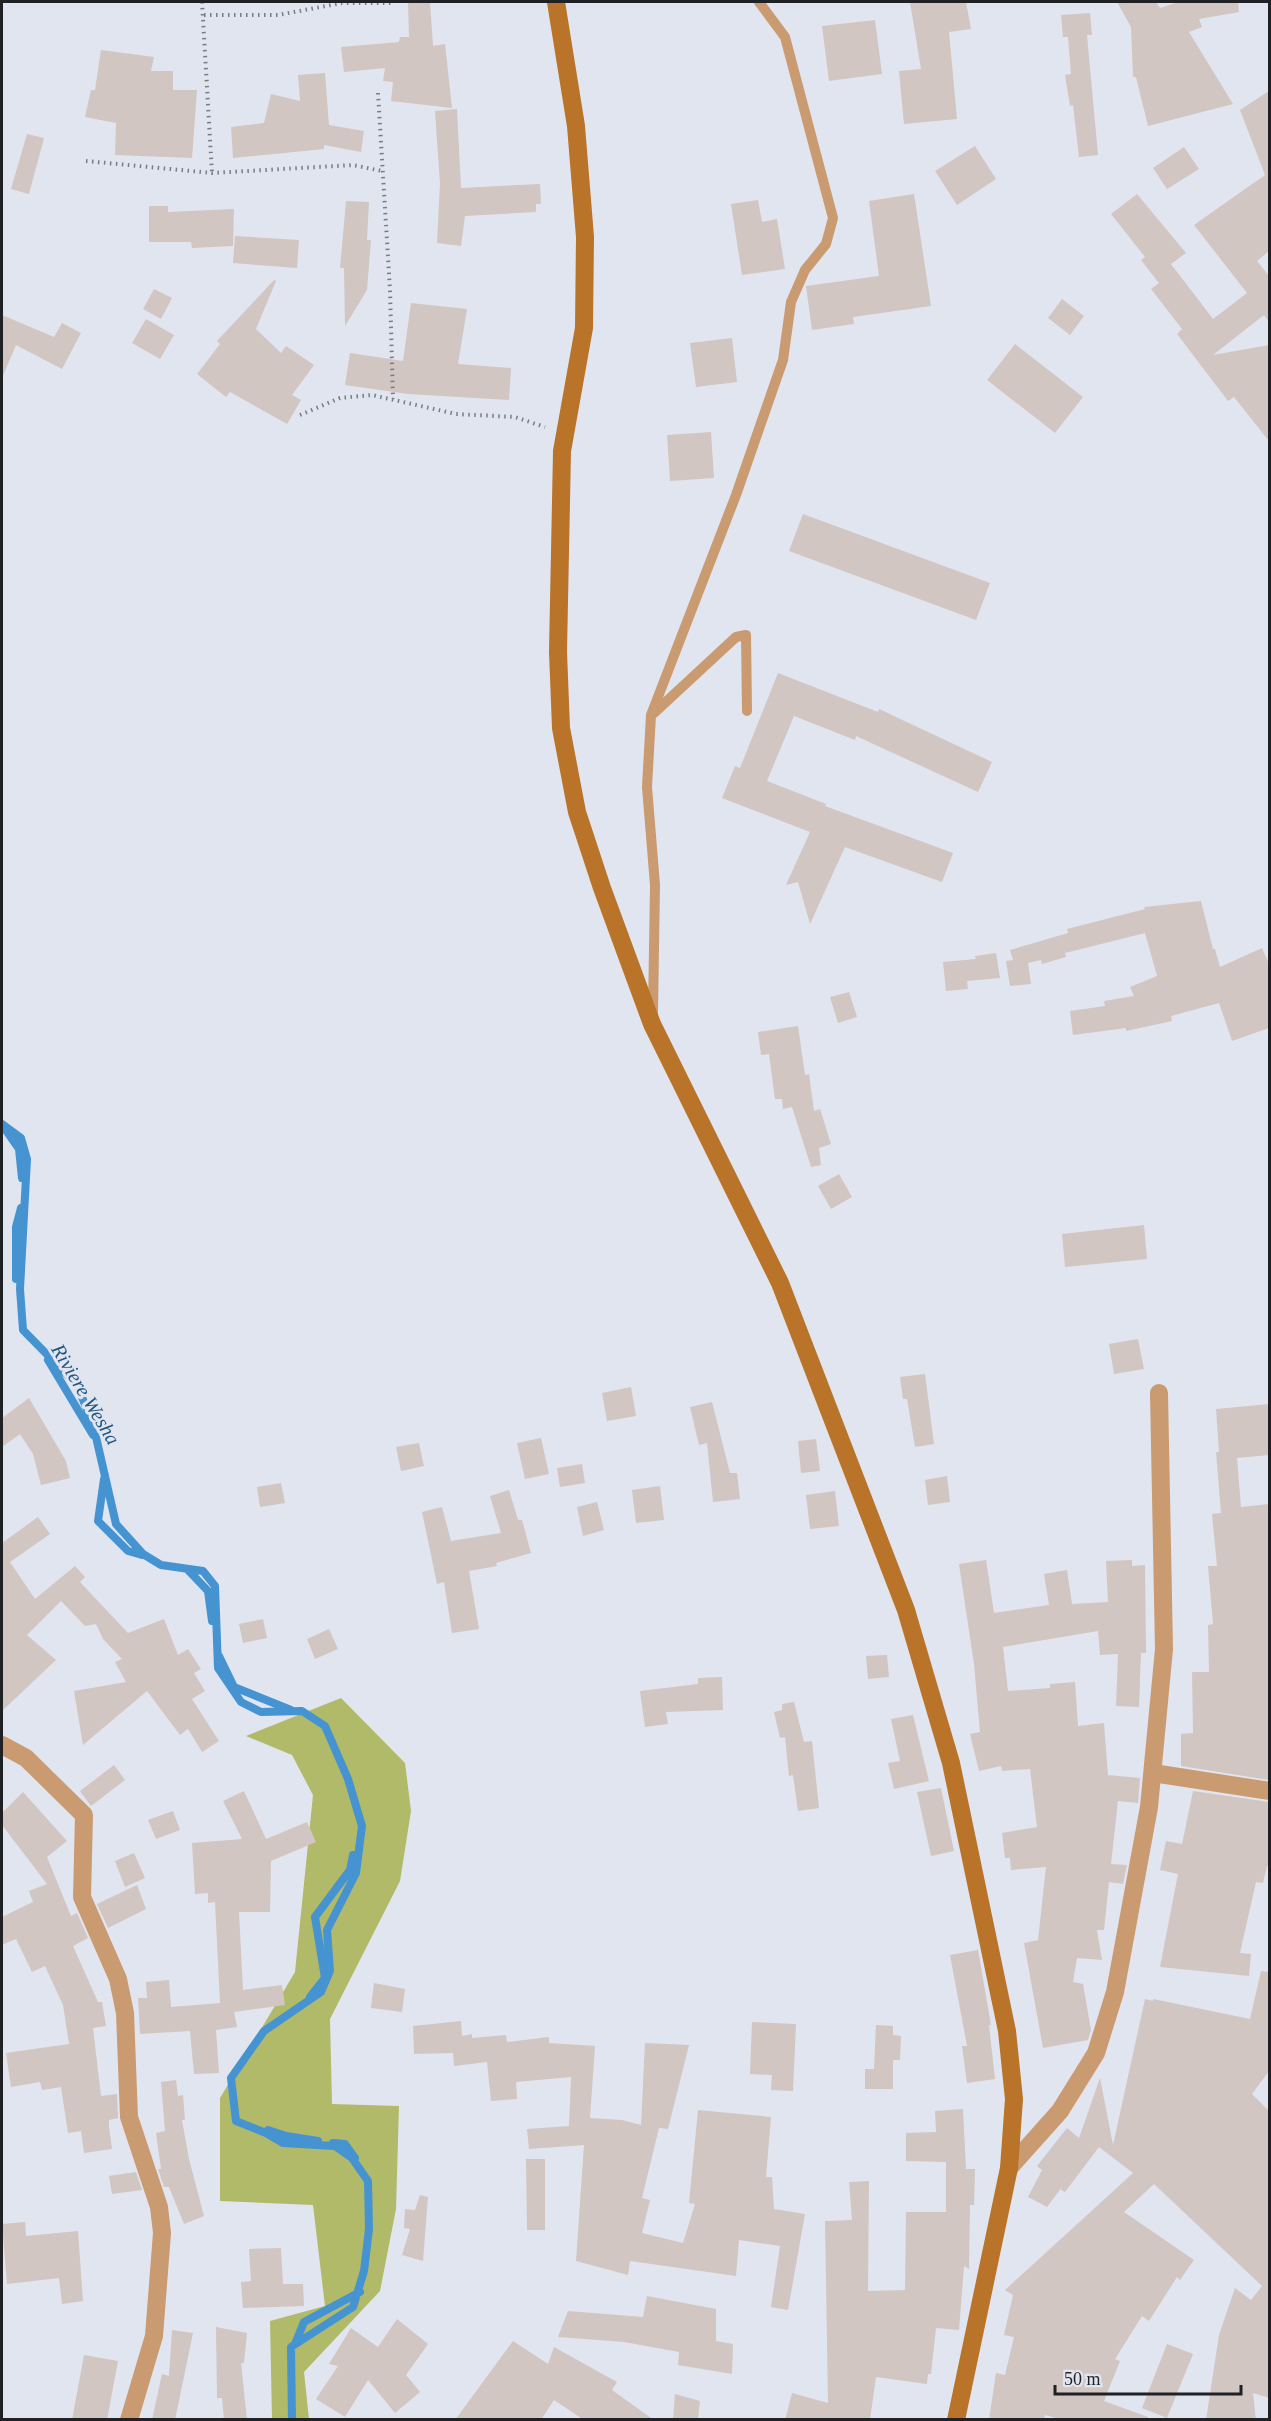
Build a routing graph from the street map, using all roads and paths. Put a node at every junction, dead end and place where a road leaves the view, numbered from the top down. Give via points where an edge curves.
1 (202, 2) edge
2 (556, 2) edge
3 (759, 2) edge
4 (394, 3) dead end
5 (204, 15) junction
6 (378, 93) dead end
7 (86, 161) dead end
8 (382, 171) junction
9 (212, 173) junction
10 (393, 399) junction
11 (300, 415) dead end
12 (562, 451) junction
13 (747, 711) dead end
14 (651, 715) junction
15 (652, 1024) junction
16 (1159, 1393) dead end
17 (2, 1745) edge
18 (1154, 1773) junction
19 (1269, 1791) edge
20 (1009, 2168) junction
21 (129, 2420) edge
22 (957, 2420) edge

1 - 5 path
2 - 12 street via 576,126 585,237 584,328
3 - 14 lane via 784,36 833,218 825,244 805,270 791,303 783,360
4 - 5 path via 342,3 278,15
5 - 9 path
6 - 8 path
7 - 9 path
8 - 9 path via 353,165
8 - 10 path
10 - 11 path via 372,395 340,398
10 - 12 path via 456,414 515,417 548,428
12 - 15 street via 558,652 561,728 578,812
13 - 14 lane via 746,635 736,637
14 - 15 lane via 646,787 655,885
15 - 20 street via 780,1283 906,1610 951,1764 1008,2031 1014,2099
16 - 18 street via 1164,1649
17 - 21 street via 26,1758 84,1815 82,1897 117,1979 125,2013 129,2117 159,2207 162,2233 154,2336
18 - 19 street
18 - 20 street via 1115,1992 1096,2053 1060,2111
20 - 22 street

